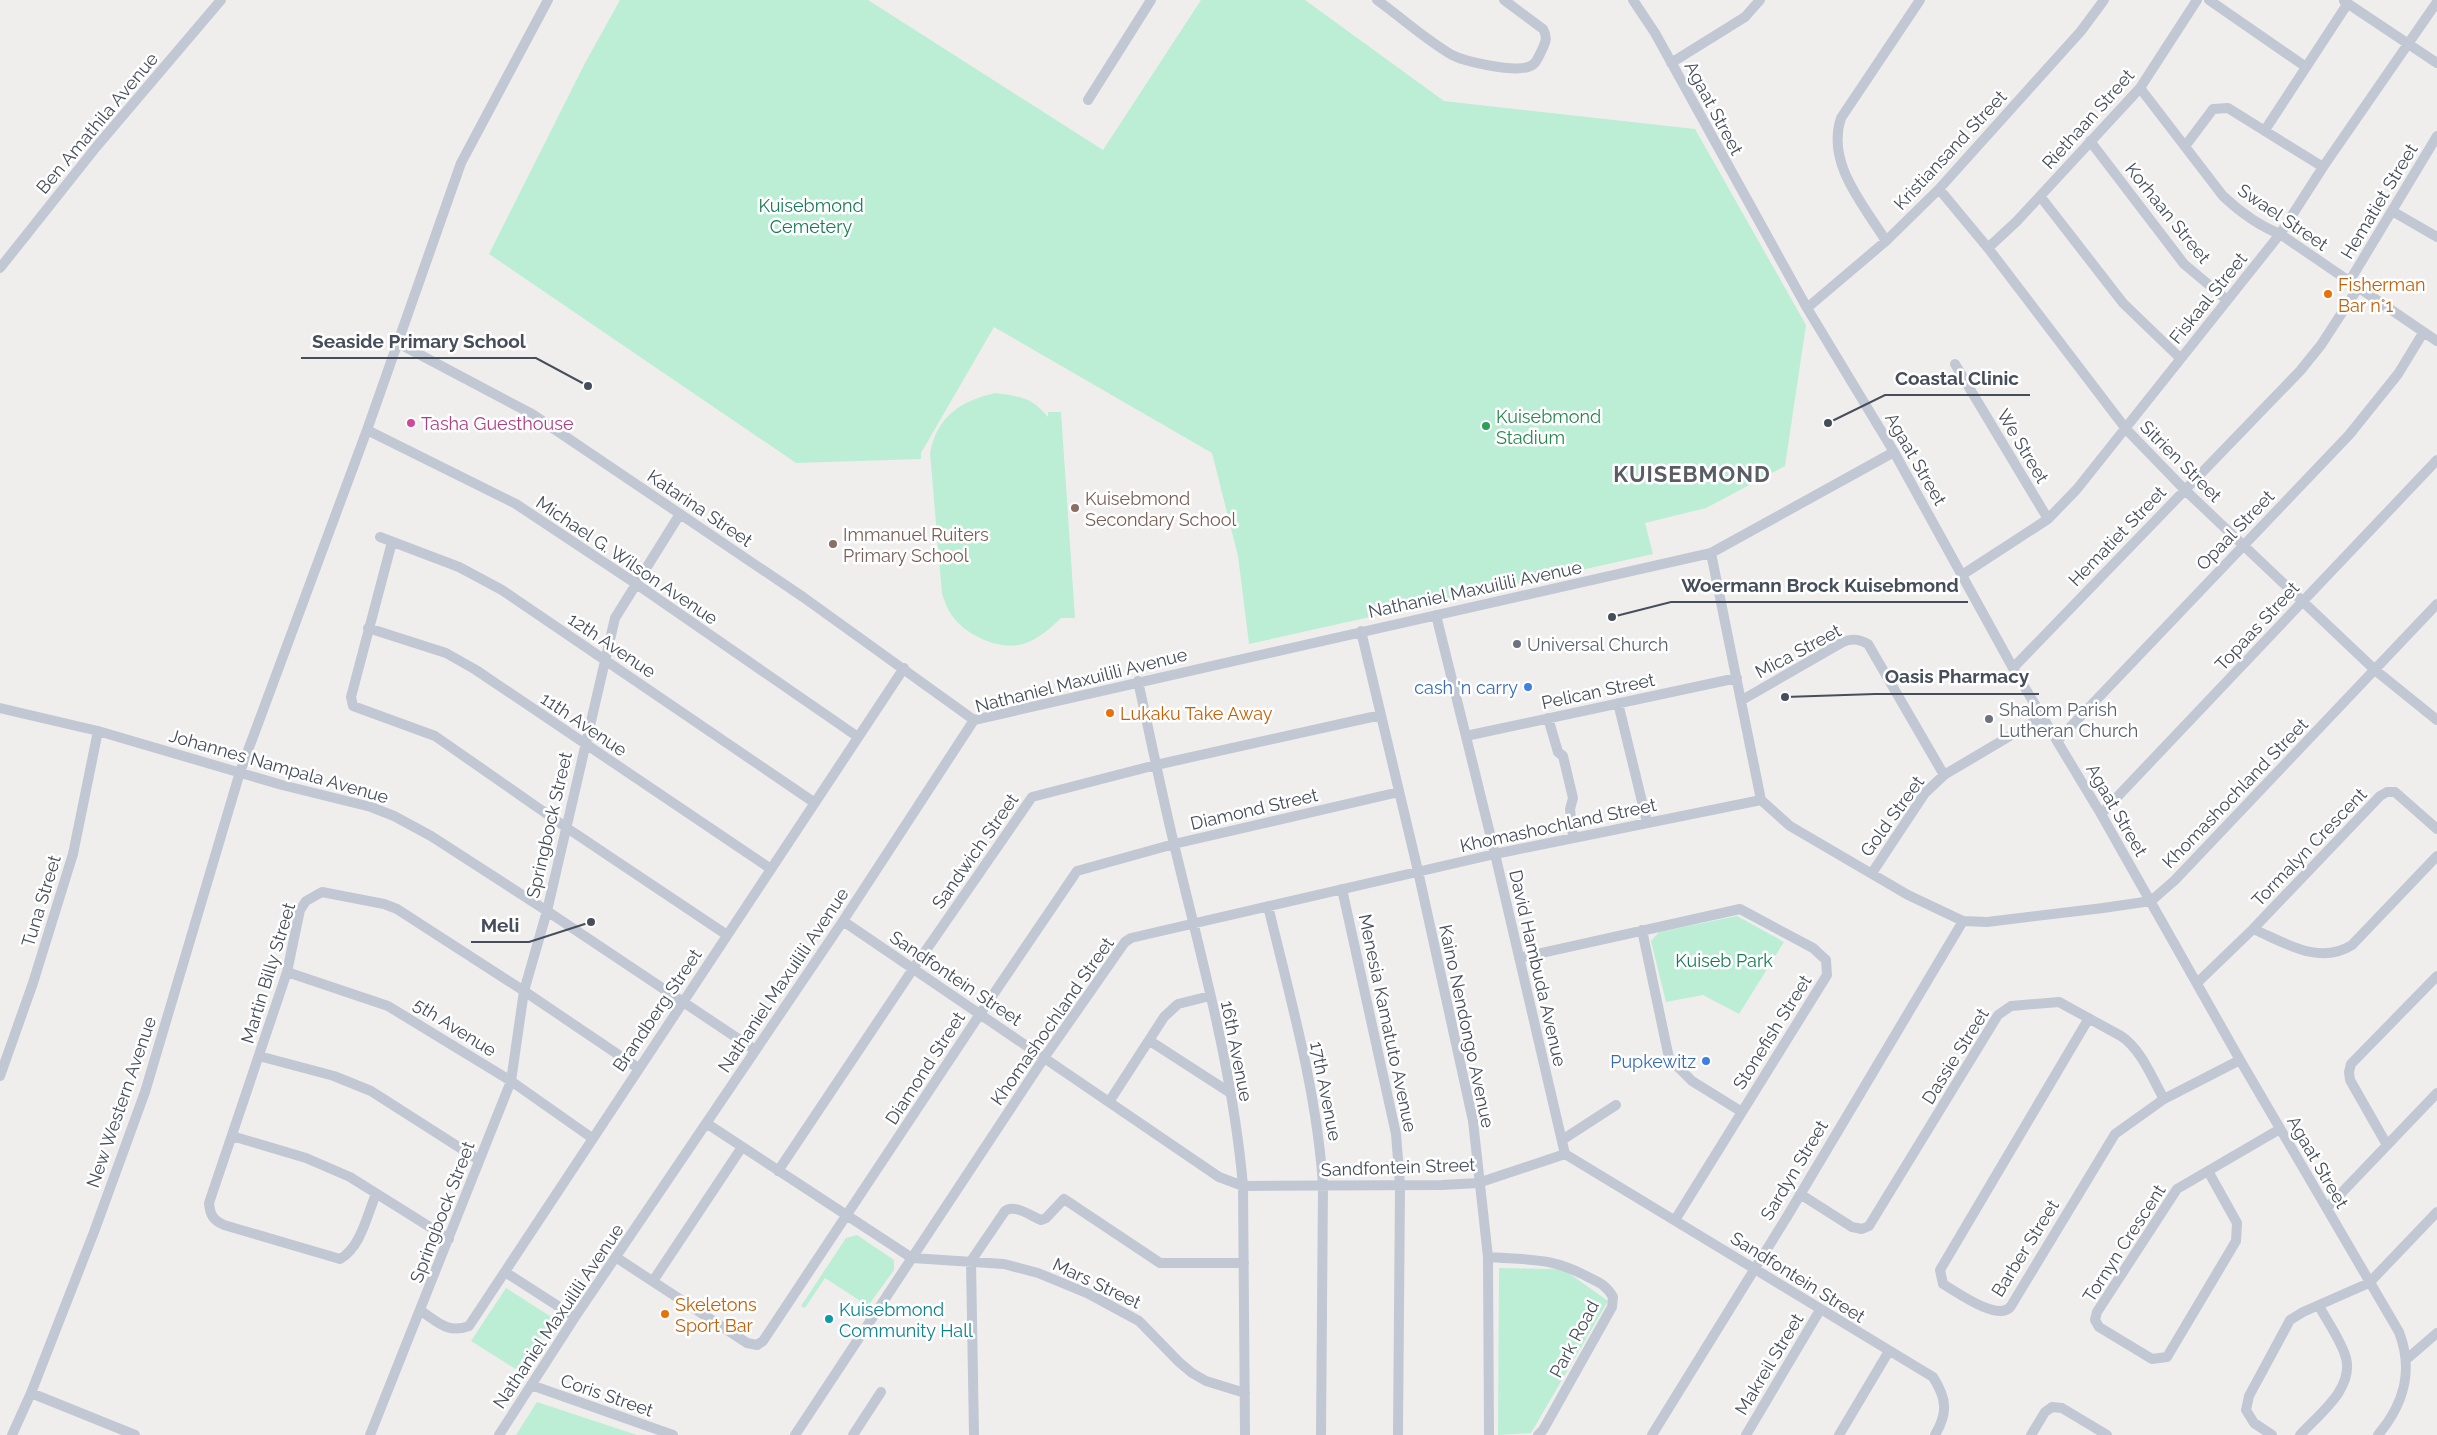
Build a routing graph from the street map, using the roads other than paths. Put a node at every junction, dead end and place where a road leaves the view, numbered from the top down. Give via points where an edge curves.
1 (221, 0) edge
2 (548, 0) edge
3 (1151, 0) edge
4 (1377, 0) edge
5 (1504, 0) edge
6 (1633, 0) edge
7 (1760, 0) edge
8 (1920, 0) edge
9 (2104, 0) edge
10 (2197, 0) edge
11 (2209, 0) edge
12 (2346, 2) edge
13 (2437, 2) edge
14 (2409, 42) junction
15 (1671, 63) junction
16 (2437, 63) edge
17 (2306, 67) junction
18 (2140, 88) junction
19 (1088, 100) dead end
20 (2266, 130) junction
21 (2437, 136) edge
22 (2090, 140) junction
23 (2186, 145) junction
24 (2322, 167) junction
25 (1939, 189) junction
26 (2040, 196) junction
27 (2392, 212) junction
28 (2280, 234) junction
29 (2437, 237) edge
30 (1886, 241) junction
31 (1988, 248) junction
32 (0, 268) edge
33 (2349, 282) junction
34 (2358, 288) junction
35 (2227, 300) junction
36 (1807, 308) junction
37 (2423, 333) junction
38 (2437, 341) edge
39 (396, 342) junction
40 (2180, 358) junction
41 (1955, 364) dead end
42 (2126, 429) junction
43 (367, 430) junction
44 (1894, 452) junction
45 (2437, 460) edge
46 (2185, 490) junction
47 (680, 514) junction
48 (2048, 519) junction
49 (380, 537) dead end
50 (392, 542) junction
51 (2243, 546) junction
52 (1711, 553) junction
53 (1962, 575) junction
54 (635, 583) junction
55 (2304, 600) junction
56 (2437, 604) edge
57 (1436, 615) junction
58 (368, 628) junction
59 (1361, 631) junction
60 (604, 660) junction
61 (904, 668) junction
62 (2013, 668) junction
63 (2375, 670) junction
64 (1737, 678) junction
65 (1138, 681) junction
66 (1742, 700) junction
67 (1618, 703) junction
68 (0, 708) edge
69 (1381, 715) junction
70 (2042, 717) junction
71 (1548, 718) junction
72 (974, 720) junction
73 (2437, 720) edge
74 (98, 732) junction
75 (1466, 736) junction
76 (858, 737) junction
77 (2058, 740) junction
78 (584, 743) junction
79 (1156, 765) junction
80 (240, 772) junction
81 (1944, 776) junction
82 (1399, 792) junction
83 (1761, 800) junction
84 (815, 803) junction
85 (2101, 814) junction
86 (1647, 822) junction
87 (566, 828) junction
88 (2437, 829) edge
89 (1573, 837) junction
90 (1174, 844) junction
91 (1495, 854) junction
92 (2437, 856) edge
93 (772, 869) junction
94 (1418, 871) junction
95 (1872, 873) junction
96 (1342, 889) junction
97 (2151, 900) junction
98 (1268, 906) junction
99 (547, 911) junction
100 (843, 921) junction
101 (1963, 921) junction
102 (1194, 923) junction
103 (2253, 929) junction
104 (1642, 930) junction
105 (726, 935) junction
106 (1519, 958) junction
107 (913, 969) junction
108 (287, 972) junction
109 (2437, 976) edge
110 (2197, 983) junction
111 (524, 991) junction
112 (1210, 996) junction
113 (683, 1002) junction
114 (980, 1014) junction
115 (2088, 1018) junction
116 (1150, 1041) junction
117 (754, 1050) junction
118 (260, 1056) junction
119 (1044, 1058) junction
120 (2240, 1060) junction
121 (638, 1068) junction
122 (0, 1076) edge
123 (511, 1081) junction
124 (1229, 1092) junction
125 (2437, 1093) edge
126 (2164, 1099) junction
127 (1109, 1102) junction
128 (1616, 1105) dead end
129 (1742, 1112) junction
130 (706, 1123) junction
131 (2280, 1129) junction
132 (232, 1136) junction
133 (592, 1138) junction
134 (1562, 1140) junction
135 (2388, 1145) junction
136 (742, 1147) junction
137 (1564, 1154) junction
138 (479, 1160) junction
139 (778, 1171) junction
140 (2208, 1171) junction
141 (1478, 1183) junction
142 (1400, 1185) junction
143 (1243, 1186) junction
144 (1323, 1186) junction
145 (376, 1194) junction
146 (1800, 1194) junction
147 (2327, 1208) junction
148 (2437, 1212) edge
149 (846, 1215) junction
150 (1676, 1220) junction
151 (449, 1238) junction
152 (1488, 1257) junction
153 (617, 1258) junction
154 (912, 1258) junction
155 (971, 1261) junction
156 (1244, 1263) junction
157 (1754, 1270) junction
158 (505, 1272) junction
159 (653, 1281) junction
160 (2369, 1283) junction
161 (2319, 1306) junction
162 (1820, 1310) junction
163 (421, 1312) junction
164 (576, 1317) junction
165 (2437, 1333) edge
166 (1889, 1351) junction
167 (2408, 1358) junction
168 (531, 1385) junction
169 (881, 1392) dead end
170 (31, 1393) junction
171 (1245, 1393) junction
172 (12, 1435) edge
173 (135, 1435) edge
174 (370, 1435) edge
175 (499, 1435) edge
176 (670, 1435) edge
177 (795, 1435) edge
178 (853, 1435) edge
179 (974, 1435) edge
180 (1245, 1435) edge
181 (1322, 1435) edge
182 (1398, 1435) edge
183 (1489, 1435) edge
184 (1538, 1435) edge
185 (1652, 1435) edge
186 (1746, 1435) edge
187 (1839, 1435) edge
188 (1935, 1435) edge
189 (2031, 1435) edge
190 (2107, 1435) edge
191 (2272, 1435) edge
192 (2300, 1435) edge
193 (2378, 1435) edge

1 - 32 street, Ben Amathila Avenue via 97,146
2 - 39 street, New Western Avenue via 461,163
3 - 19 street
4 - 5 street via 1453,55 1494,66 1529,67 1536,63 1547,34
6 - 15 street, Agaat Street
7 - 15 street via 1745,17
8 - 30 street via 1841,118 1837,130 1838,157
9 - 25 street, Kristiansand Street via 2081,31
10 - 18 street, Riethaan Street
11 - 17 street
12 - 14 street
12 - 17 street
13 - 14 street, Fiskaal Street
14 - 16 street
14 - 24 street, Fiskaal Street
15 - 36 street, Agaat Street
17 - 20 street
18 - 22 street, Riethaan Street
18 - 23 street, Swael Street
20 - 23 street via 2228,108 2220,107 2213,110
20 - 24 street
21 - 27 street, Hematiet Street
22 - 26 street, Riethaan Street
22 - 35 street, Korhaan Street via 2184,264
23 - 28 street, Swael Street via 2223,196 2261,227
24 - 28 street, Fiskaal Street
25 - 30 street, Kristiansand Street
25 - 31 street, Sitrien Street
26 - 31 street, Riethaan Street
26 - 40 street via 2123,303
27 - 29 street
27 - 33 street, Hematiet Street
28 - 33 street, Swael Street
28 - 35 street, Fiskaal Street
30 - 36 street, Kristiansand Street
31 - 42 street, Sitrien Street
33 - 34 street, Swael Street
34 - 37 street, Swael Street
34 - 46 street, Hematiet Street via 2300,371
35 - 40 street, Fiskaal Street
36 - 44 street, Agaat Street
37 - 38 street, Swael Street
37 - 51 street, Opaal Street via 2398,374 2349,435
39 - 43 street, New Western Avenue
39 - 47 street, Katarina Street via 532,414
40 - 42 street, Fiskaal Street
41 - 48 street, We Street
42 - 46 street, Sitrien Street
42 - 48 street, Fiskaal Street
43 - 54 street, Michael G. Wilson Avenue via 516,504
43 - 80 street, New Western Avenue
44 - 52 street, Nathaniel Maxuilili Avenue
44 - 53 street, Agaat Street
45 - 55 street, Topaas Street
46 - 51 street, Sitrien Street
46 - 62 street, Hematiet Street
47 - 54 street, Springbock Street
47 - 61 street, Katarina Street
48 - 53 street, Fiskaal Street
49 - 50 street, 12th Avenue
50 - 58 street
50 - 60 street, 12th Avenue via 459,567 502,590
51 - 55 street, Sitrien Street
51 - 77 street, Opaal Street
52 - 57 street, Nathaniel Maxuilili Avenue
52 - 64 street
53 - 62 street, Agaat Street
54 - 60 street, Springbock Street via 615,618
54 - 76 street, Michael G. Wilson Avenue
55 - 63 street, Sitrien Street
55 - 85 street, Topaas Street
56 - 63 street, Khomashochland Street
57 - 59 street, Nathaniel Maxuilili Avenue
57 - 75 street, David Hambuda Avenue
58 - 78 street, 11th Avenue via 446,653
58 - 87 street via 351,697 353,706 435,736
59 - 65 street, Nathaniel Maxuilili Avenue
59 - 69 street, Kaino Nendongo Avenue
60 - 78 street, Springbock Street
60 - 84 street, 12th Avenue
61 - 72 street, Katarina Street
61 - 76 street, Brandberg Street
62 - 70 street, Agaat Street
63 - 73 street, Sitrien Street
63 - 97 street, Khomashochland Street via 2175,880
64 - 66 street
64 - 67 street, Pelican Street
65 - 72 street, Nathaniel Maxuilili Avenue
65 - 79 street, 16th Avenue
66 - 81 street, Mica Street via 1855,638 1868,644
66 - 83 street
67 - 71 street, Pelican Street
67 - 86 street
68 - 74 street, Johannes Nampala Avenue
69 - 79 street, Sandwich Street
69 - 82 street, Kaino Nendongo Avenue
70 - 77 street, Agaat Street
70 - 81 street, Gold Street
71 - 75 street, Pelican Street
71 - 89 street via 1558,752 1563,756 1573,798 1570,809
72 - 100 street, Nathaniel Maxuilili Avenue
74 - 80 street, Johannes Nampala Avenue
74 - 122 street, Tuna Street via 73,854
75 - 91 street, David Hambuda Avenue
76 - 84 street, Brandberg Street
77 - 85 street, Agaat Street
78 - 87 street, Springbock Street
78 - 93 street, 11th Avenue
79 - 90 street, 16th Avenue
79 - 107 street, Sandwich Street via 1032,797
80 - 99 street, Johannes Nampala Avenue via 394,816 432,836
80 - 170 street, New Western Avenue via 145,1092
81 - 95 street, Gold Street via 1925,793
82 - 90 street, Diamond Street
82 - 94 street, Kaino Nendongo Avenue
83 - 86 street, Khomashochland Street
83 - 95 street via 1790,826
84 - 93 street, Brandberg Street
85 - 97 street, Agaat Street
86 - 89 street, Khomashochland Street
87 - 99 street, Springbock Street
87 - 105 street
88 - 103 street, Tormalyn Crescent via 2395,792 2387,792
89 - 91 street, Khomashochland Street
90 - 102 street, 16th Avenue
90 - 114 street, Diamond Street via 1083,868 1074,874
91 - 94 street, Khomashochland Street
91 - 106 street, David Hambuda Avenue
92 - 103 street, Tormalyn Crescent via 2352,945 2337,953 2315,954
93 - 105 street, Brandberg Street
94 - 96 street, Khomashochland Street
94 - 141 street, Kaino Nendongo Avenue via 1473,1121
95 - 101 street
96 - 98 street, Khomashochland Street
96 - 142 street, Menesia Kamatuto Avenue via 1396,1134
97 - 101 street via 1987,922
97 - 110 street, Agaat Street
98 - 102 street, Khomashochland Street
98 - 144 street, 17th Avenue via 1312,1099 1321,1149
99 - 111 street, Springbock Street
99 - 113 street, Johannes Nampala Avenue
100 - 107 street, Sandfontein Street
100 - 117 street, Nathaniel Maxuilili Avenue
101 - 146 street, Sardyn Street
102 - 112 street, 16th Avenue
102 - 119 street, Khomashochland Street via 1125,942
103 - 110 street, Tormalyn Crescent
104 - 106 street, Stonefish Street
104 - 129 street via 1669,1058 1692,1081
104 - 129 street, Stonefish Street via 1740,909 1814,948 1826,960 1826,975
105 - 113 street, Brandberg Street
106 - 134 street, David Hambuda Avenue
107 - 114 street, Sandfontein Street
107 - 139 street, Sandwich Street
108 - 111 street, Martin Billy Street via 300,910 306,900 322,892 397,909
108 - 118 street, Martin Billy Street
108 - 123 street, 5th Avenue via 388,1006
109 - 135 street via 2351,1064 2350,1080
110 - 120 street, Agaat Street
111 - 121 street, Martin Billy Street
111 - 123 street, Springbock Street
112 - 116 street via 1178,1004 1164,1017
112 - 124 street, 16th Avenue
113 - 117 street, Johannes Nampala Avenue
113 - 121 street, Brandberg Street
114 - 119 street, Sandfontein Street
114 - 149 street, Diamond Street
115 - 126 street, Dassie Street via 2130,1042
115 - 126 street, Barber Street via 1942,1267 1943,1284 1993,1312 2008,1310 2110,1140
115 - 146 street, Dassie Street via 2059,1002 2011,1006 1998,1015 1869,1226 1852,1227
116 - 124 street
116 - 127 street
117 - 130 street, Nathaniel Maxuilili Avenue
118 - 132 street, Martin Billy Street
118 - 138 street via 334,1076 371,1092
119 - 127 street, Sandfontein Street
119 - 154 street, Khomashochland Street
120 - 126 street, Barber Street
120 - 131 street, Agaat Street
121 - 133 street, Brandberg Street
123 - 133 street, 5th Avenue
123 - 138 street, Springbock Street
124 - 143 street, 16th Avenue via 1240,1146
125 - 135 street
127 - 143 street, Sandfontein Street via 1218,1177
128 - 134 street
129 - 150 street, Stonefish Street
130 - 136 street
130 - 153 street, Nathaniel Maxuilili Avenue
131 - 140 street, Tornyn Crescent
131 - 147 street, Agaat Street
132 - 145 street via 306,1158 350,1177
132 - 145 street, Martin Billy Street via 209,1203 214,1221 340,1259 356,1245
133 - 158 street, Brandberg Street
134 - 137 street, David Hambuda Avenue
135 - 147 street
136 - 139 street
136 - 159 street
137 - 141 street, Sandfontein Street
137 - 150 street, Sandfontein Street
138 - 151 street, Springbock Street
139 - 149 street
140 - 140 street, Tornyn Crescent via 2191,1179 2172,1195 2097,1312 2095,1320 2098,1327 2152,1359 2166,1357 2236,1241 2238,1222
141 - 142 street, Sandfontein Street
141 - 152 street, Kaino Nendongo Avenue
142 - 144 street, Sandfontein Street
142 - 182 street, Menesia Kamatuto Avenue
143 - 144 street, Sandfontein Street
143 - 156 street, 16th Avenue
144 - 181 street, 17th Avenue
145 - 151 street
146 - 157 street, Sardyn Street
147 - 160 street, Agaat Street
148 - 160 street
149 - 154 street
149 - 159 street, Diamond Street via 763,1341 757,1345 747,1344
150 - 157 street, Sandfontein Street
151 - 163 street, Springbock Street
152 - 183 street, Kaino Nendongo Avenue
152 - 184 street, Park Road via 1552,1261 1569,1266 1608,1287 1614,1297 1612,1307
153 - 159 street, Diamond Street
153 - 164 street, Nathaniel Maxuilili Avenue
154 - 155 street, Mars Street
154 - 177 street, Khomashochland Street
155 - 156 street via 1009,1208 1041,1220 1064,1199 1160,1263
155 - 171 street, Mars Street via 1004,1264 1038,1273 1089,1294 1140,1321 1179,1362 1206,1382
155 - 179 street
156 - 171 street, 16th Avenue
157 - 162 street, Sandfontein Street
157 - 185 street, Sardyn Street
158 - 163 street, Brandberg Street via 469,1326 458,1330 446,1328
158 - 164 street
160 - 161 street
160 - 167 street, Agaat Street via 2399,1332
161 - 191 street via 2290,1320 2249,1396 2246,1410 2254,1422
161 - 192 street via 2346,1358 2346,1374 2341,1389
162 - 166 street, Sandfontein Street
162 - 186 street, Makreil Street
163 - 174 street, Springbock Street
164 - 168 street, Nathaniel Maxuilili Avenue
165 - 167 street
166 - 187 street
166 - 188 street, Sandfontein Street via 1933,1377 1940,1387 1944,1398 1944,1420
167 - 193 street, Agaat Street via 2395,1410
168 - 175 street, Nathaniel Maxuilili Avenue
168 - 176 street, Coris Street
169 - 178 street
170 - 172 street, New Western Avenue
170 - 173 street
171 - 180 street, 16th Avenue
189 - 190 street via 2045,1412 2052,1407 2062,1408

